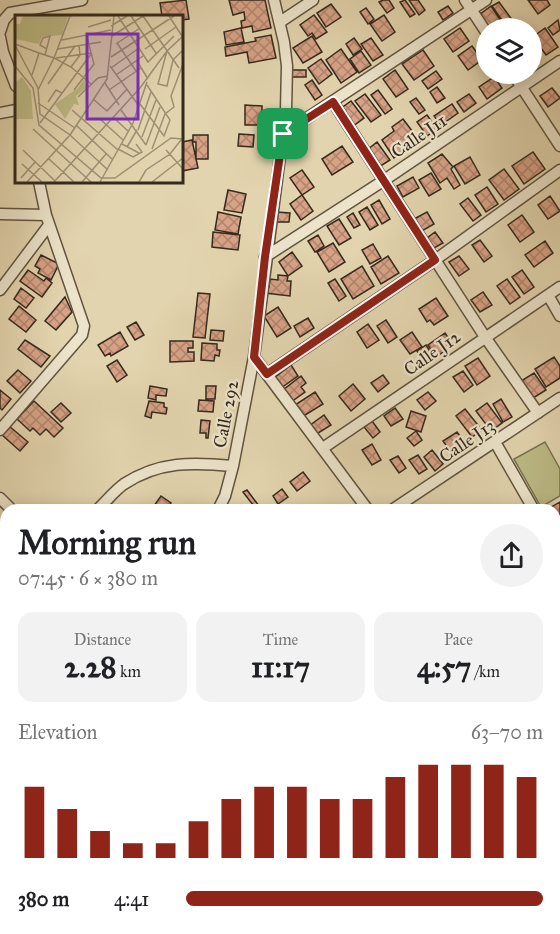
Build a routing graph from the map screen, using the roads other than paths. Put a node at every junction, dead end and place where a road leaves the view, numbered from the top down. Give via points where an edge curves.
1 (82, 0) edge
2 (274, 0) edge
3 (313, 0) edge
4 (486, 0) edge
5 (468, 5) edge
6 (477, 18) edge
7 (280, 22) junction
8 (0, 32) edge
9 (0, 37) edge
10 (560, 61) edge
11 (15, 83) edge
12 (519, 84) edge
13 (521, 87) junction
14 (333, 102) junction
15 (15, 110) edge
16 (0, 113) edge
17 (283, 134) junction
18 (560, 146) edge
19 (560, 170) edge
20 (383, 181) junction
21 (39, 183) edge
22 (0, 214) edge
23 (48, 220) junction
24 (265, 257) junction
25 (435, 260) junction
26 (560, 287) edge
27 (0, 290) edge
28 (548, 295) junction
29 (560, 316) edge
30 (485, 337) junction
31 (254, 357) junction
32 (267, 374) junction
33 (560, 398) edge
34 (538, 413) junction
35 (0, 430) edge
36 (495, 442) junction
37 (323, 448) junction
38 (233, 466) junction
39 (103, 504) edge
40 (221, 504) edge
41 (364, 504) edge
42 (401, 504) edge
43 (531, 504) edge

1 - 8 street via 10,14
2 - 7 street, Calle 292
3 - 7 street
4 - 5 street
5 - 6 street
5 - 14 street
7 - 17 street, Calle 292 via 287,66
9 - 11 street
10 - 13 street, Calle J11
12 - 13 street
13 - 18 street
13 - 20 street, Calle J11
14 - 17 street
14 - 20 street
15 - 16 street
17 - 24 street, Calle 292
19 - 25 street
20 - 24 street, Calle J11
20 - 25 street
21 - 23 street
22 - 23 street
23 - 27 street
23 - 35 street via 84,326 82,334
24 - 31 street, Calle 292
25 - 30 street
25 - 32 street
26 - 28 street, Calle J12
28 - 29 street
28 - 30 street, Calle J12
30 - 34 street
30 - 37 street, Calle J12
31 - 32 street
31 - 38 street, Calle 292
32 - 37 street
33 - 34 street, Calle J13
34 - 36 street, Calle J13
36 - 42 street, Calle J13
36 - 43 street
37 - 41 street
38 - 39 street via 194,462 151,470 123,485
38 - 40 street, Calle 292

